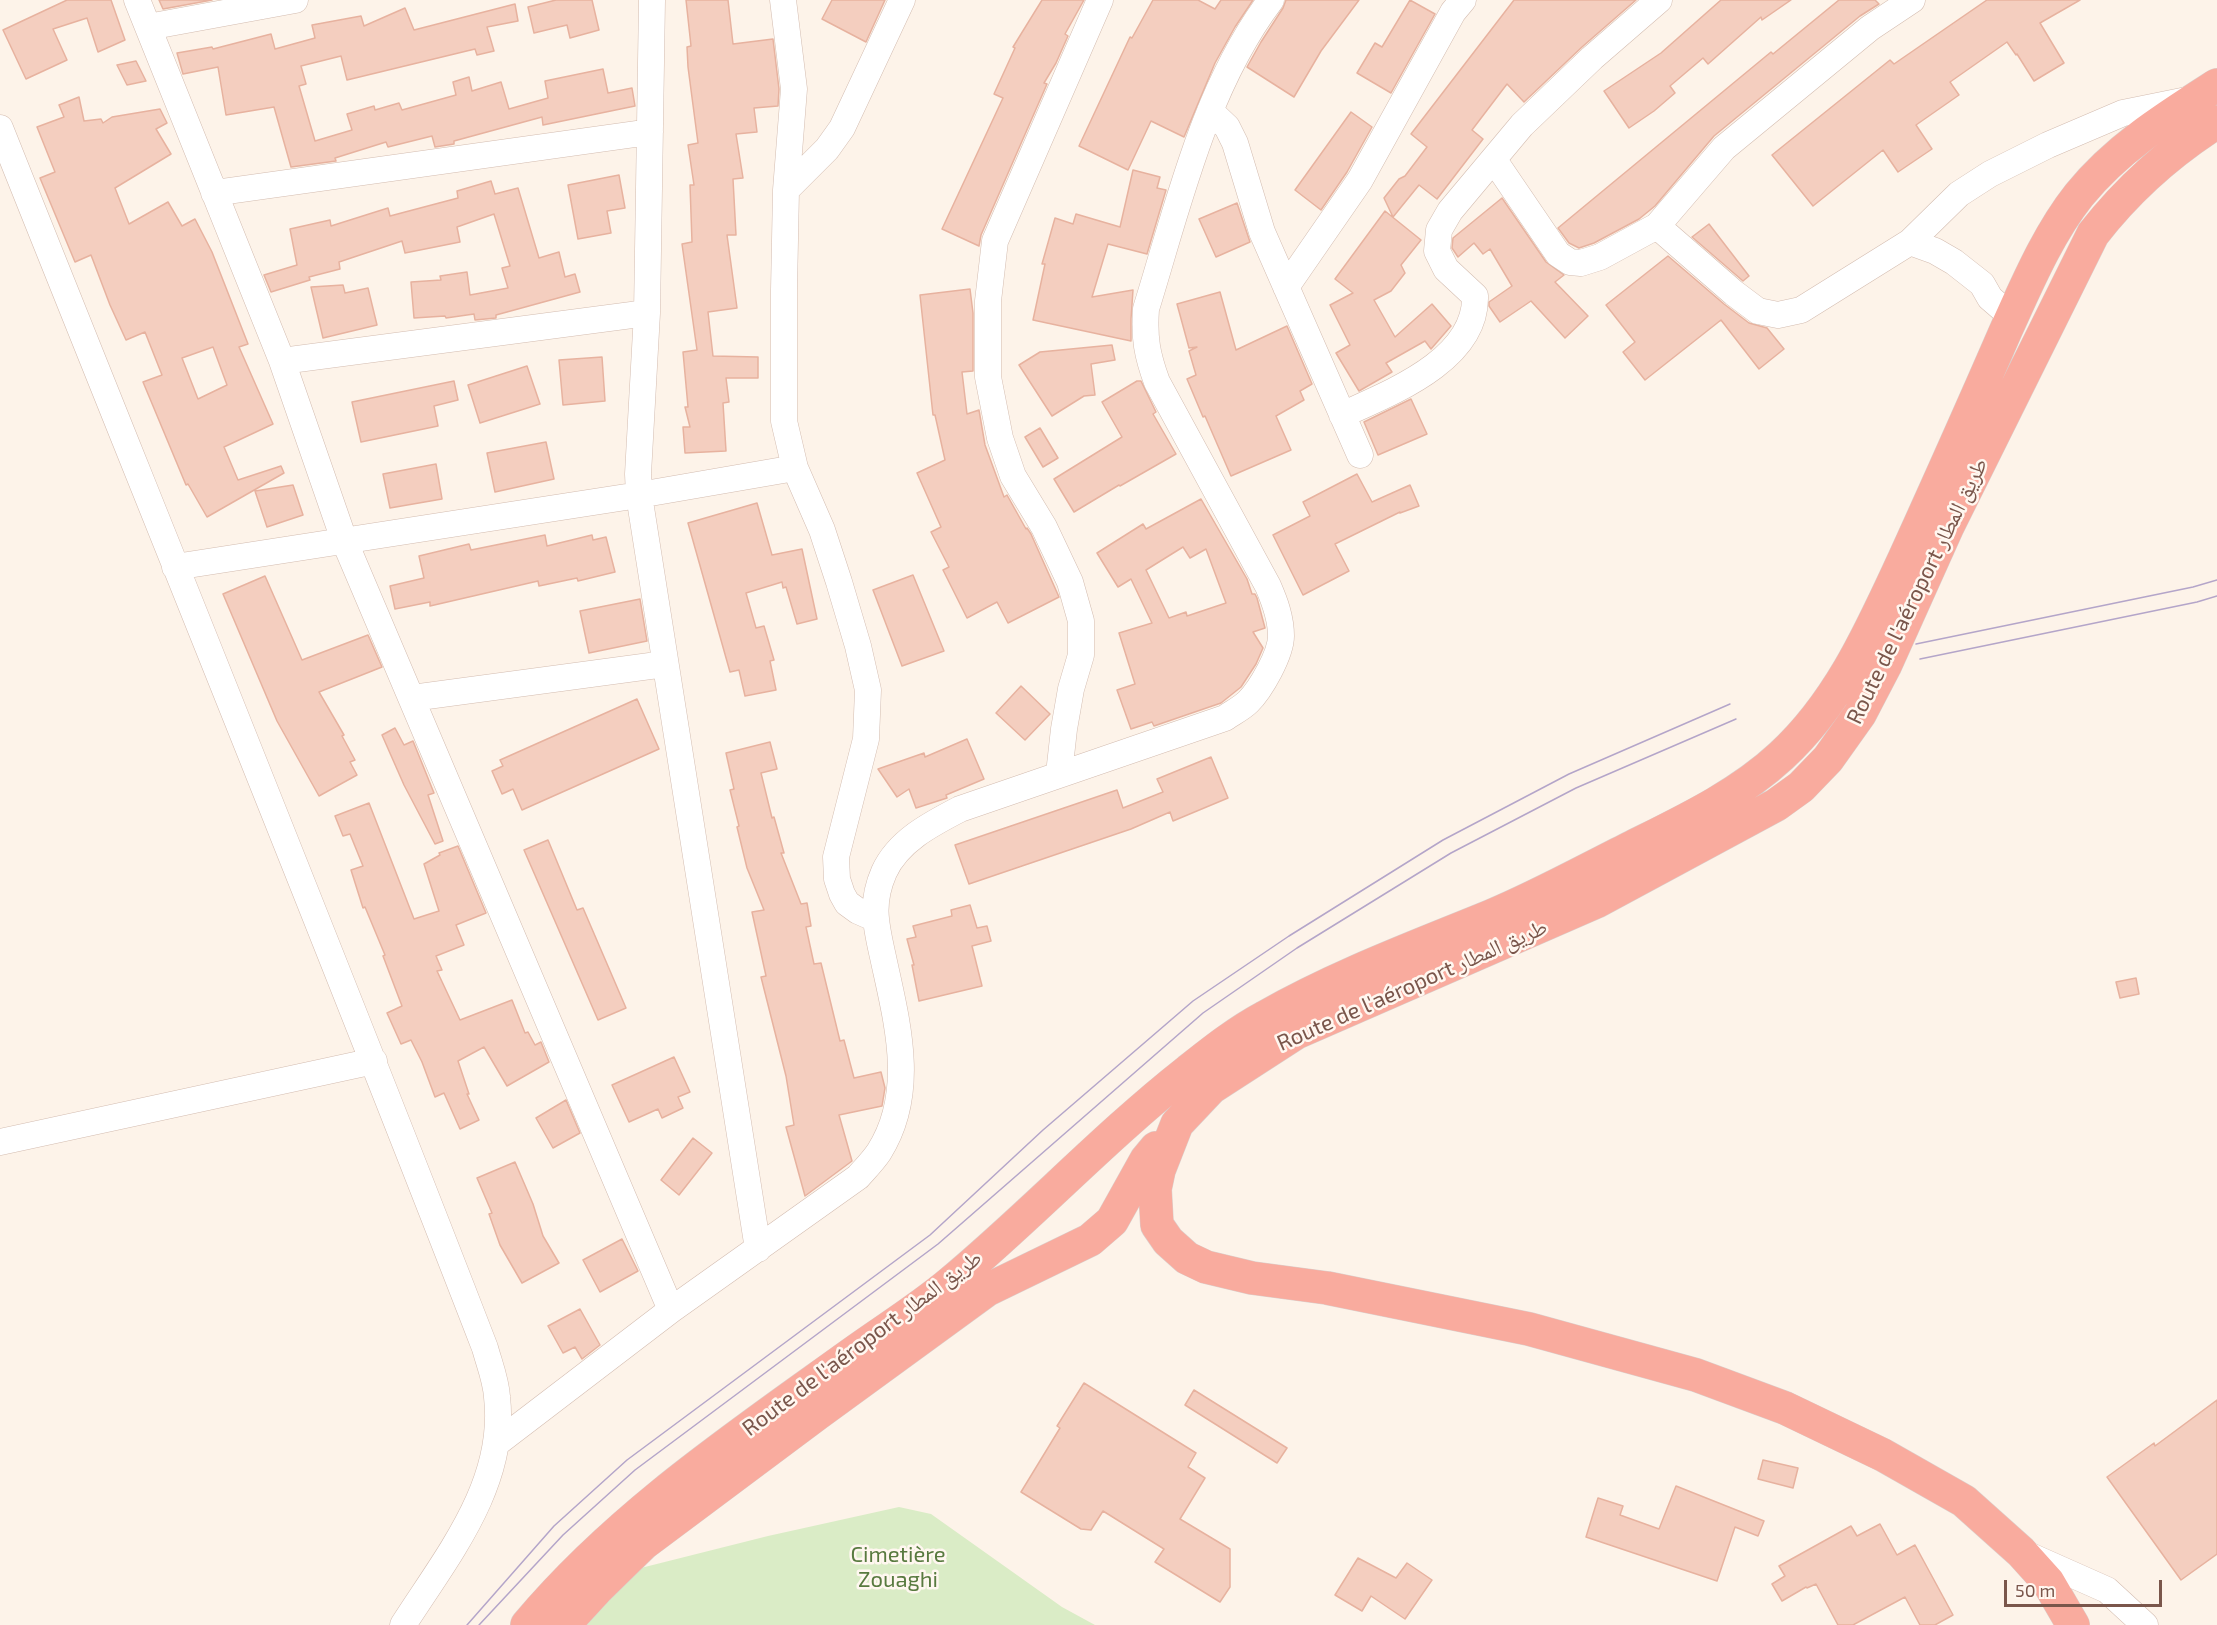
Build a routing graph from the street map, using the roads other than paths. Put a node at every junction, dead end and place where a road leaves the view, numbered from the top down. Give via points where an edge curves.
1 (137, 0) edge
2 (295, 0) edge
3 (652, 0) edge
4 (783, 0) edge
5 (902, 0) edge
6 (1100, 0) edge
7 (1271, 0) edge
8 (1463, 0) edge
9 (1659, 0) edge
10 (1912, 0) edge
11 (148, 27) junction
12 (2210, 102) edge
13 (1210, 111) junction
14 (0, 128) edge
15 (650, 132) junction
16 (1494, 160) junction
17 (786, 190) junction
18 (214, 193) junction
19 (1657, 226) junction
20 (1910, 242) junction
21 (1286, 287) junction
22 (647, 313) junction
23 (2012, 317) junction
24 (282, 361) junction
25 (1342, 415) junction
26 (1360, 455) dead end
27 (795, 468) junction
28 (639, 495) junction
29 (344, 540) junction
30 (175, 567) junction
31 (665, 664) junction
32 (412, 698) junction
33 (1059, 774) junction
34 (874, 918) junction
35 (374, 1060) junction
36 (1177, 1124) junction
37 (0, 1142) edge
38 (758, 1249) junction
39 (671, 1310) junction
40 (497, 1443) junction
41 (2021, 1552) junction
42 (2132, 1622) edge
43 (403, 1625) edge
44 (527, 1625) edge
45 (564, 1625) edge
46 (2073, 1625) edge

1 - 11 street
2 - 11 street
3 - 15 street
4 - 17 street via 794,89
5 - 17 street via 842,128
6 - 33 street via 995,241 988,301 988,377 1000,438 1013,476 1044,527 1070,582 1081,621 1081,655 1071,689
7 - 13 street via 1228,66
8 - 21 street via 1360,180
9 - 16 street via 1530,118
10 - 19 street via 1870,28 1725,148
11 - 18 street
12 - 20 street via 2123,112 2048,145 1959,194
12 - 23 highway, Route de l'aéroport طريق المطار via 2150,128 2109,161 2076,198 2050,239
12 - 36 highway, Route de l'aéroport طريق المطار via 2176,149 2140,180 2093,234 1860,714 1828,759 1801,787 1776,805 1596,902 1296,1033 1211,1088
13 - 21 street via 1227,127 1235,143 1262,232
13 - 33 street via 1146,309 1144,337 1156,382 1277,607 1281,636 1278,650 1248,702 1225,718
14 - 30 street
15 - 18 street
15 - 22 street
16 - 19 street via 1558,254 1570,262 1600,257
16 - 25 street via 1450,211 1439,230 1440,261 1475,296 1471,324 1450,352 1415,381
17 - 27 street via 784,421
18 - 24 street
19 - 20 street via 1758,311 1778,315 1801,310
20 - 23 street via 1954,262 1982,284 1990,298
21 - 25 street
22 - 24 street
22 - 28 street
23 - 44 highway, Route de l'aéroport طريق المطار via 1857,656 1820,714 1780,758 1732,794 1673,827 1499,913 1371,964 1257,1021 1148,1102 946,1286 717,1451 615,1534
24 - 29 street
25 - 26 street
27 - 28 street
27 - 34 street via 825,540 868,690 866,739 836,857 837,879 847,903
28 - 29 street
28 - 31 street
29 - 30 street
29 - 32 street
30 - 35 street
31 - 32 street
31 - 38 street
32 - 39 street
33 - 34 street via 960,809 908,841 884,872
34 - 38 street via 899,1031 902,1085 896,1117 879,1153 858,1177
35 - 37 street
35 - 40 street via 485,1348 497,1395
36 - 41 highway, Route de l'aéroport طريق المطار via 1159,1170 1155,1208 1162,1233 1187,1258 1206,1267 1252,1278 1327,1288 1529,1329 1696,1376 1785,1408 1883,1455 1964,1501
36 - 45 highway via 1146,1160 1112,1221 1090,1240 987,1290 873,1373 643,1544
38 - 39 street
39 - 40 street
40 - 43 street via 491,1472 471,1519
41 - 42 street via 2107,1590
41 - 46 highway, Route de l'aéroport طريق المطار via 2048,1582

